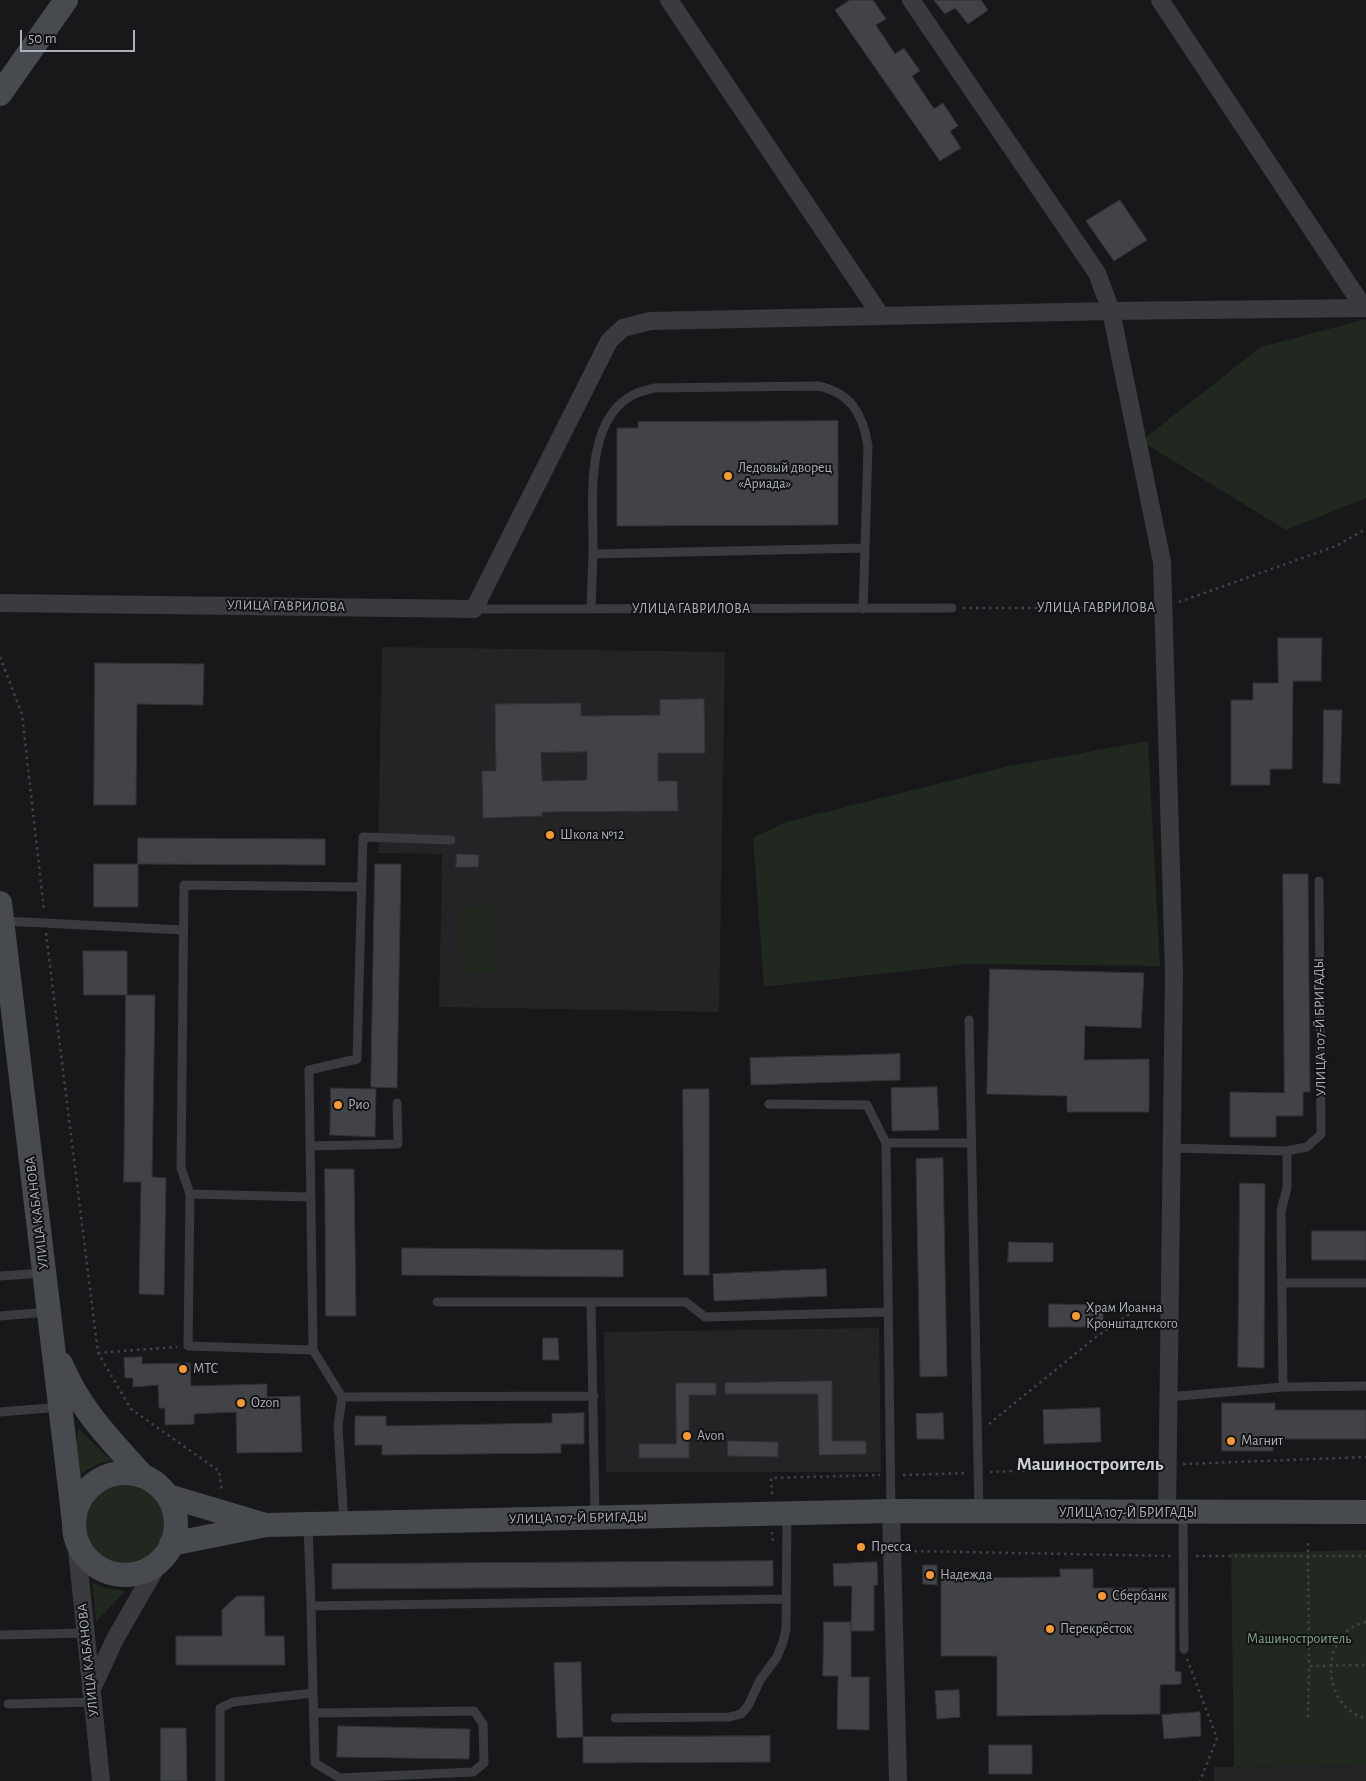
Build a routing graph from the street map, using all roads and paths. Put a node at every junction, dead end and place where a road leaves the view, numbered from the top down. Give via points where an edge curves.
1 (66, 0) edge
2 (669, 0) edge
3 (911, 0) edge
4 (1160, 0) edge
5 (0, 94) edge
6 (1365, 308) edge
7 (1110, 311) junction
8 (882, 316) junction
9 (1366, 529) edge
10 (865, 548) junction
11 (593, 554) junction
12 (0, 603) edge
13 (952, 608) joint
14 (1163, 608) junction
15 (474, 609) junction
16 (591, 609) junction
17 (863, 609) junction
18 (0, 657) edge
19 (451, 840) dead end
20 (1319, 881) dead end
21 (362, 887) junction
22 (1, 912) edge
23 (45, 923) junction
24 (183, 930) junction
25 (969, 1020) dead end
26 (397, 1103) dead end
27 (770, 1104) dead end
28 (886, 1143) junction
29 (971, 1144) junction
30 (310, 1146) junction
31 (1172, 1148) junction
32 (1287, 1151) junction
33 (190, 1194) junction
34 (310, 1197) junction
35 (44, 1273) junction
36 (0, 1276) edge
37 (1282, 1282) junction
38 (1366, 1283) edge
39 (437, 1302) dead end
40 (591, 1302) junction
41 (1170, 1310) junction
42 (48, 1312) junction
43 (888, 1312) junction
44 (0, 1316) edge
45 (52, 1344) junction
46 (188, 1346) junction
47 (313, 1350) junction
48 (98, 1352) junction
49 (1366, 1386) edge
50 (1283, 1387) junction
51 (594, 1396) junction
52 (342, 1397) junction
53 (1168, 1397) junction
54 (60, 1407) junction
55 (0, 1412) edge
56 (977, 1436) junction
57 (1366, 1457) edge
58 (1166, 1465) junction
59 (978, 1473) junction
60 (891, 1475) junction
61 (143, 1476) junction
62 (168, 1496) junction
63 (223, 1499) dead end
64 (891, 1511) junction
65 (978, 1512) junction
66 (1366, 1512) edge
67 (1175, 1513) junction
68 (779, 1514) junction
69 (595, 1518) junction
70 (344, 1524) junction
71 (266, 1525) junction
72 (308, 1525) junction
73 (75, 1531) junction
74 (773, 1542) dead end
75 (1308, 1543) dead end
76 (892, 1551) junction
77 (166, 1552) junction
78 (1183, 1556) junction
79 (1308, 1556) junction
80 (1366, 1556) edge
81 (786, 1599) junction
82 (311, 1606) junction
83 (1366, 1622) edge
84 (85, 1632) junction
85 (0, 1635) edge
86 (1184, 1649) joint
87 (1366, 1665) edge
88 (1309, 1666) junction
89 (1330, 1666) junction
90 (313, 1693) junction
91 (91, 1697) junction
92 (8, 1704) dead end
93 (314, 1713) junction
94 (1308, 1717) dead end
95 (615, 1718) dead end
96 (1366, 1718) edge
97 (340, 1779) edge
98 (101, 1781) edge
99 (220, 1781) edge
100 (898, 1781) edge
101 (1200, 1781) edge

1 - 5 main road
2 - 8 street
3 - 7 street via 1097,274
4 - 6 street
6 - 7 street
7 - 8 street
7 - 14 street via 1162,562
8 - 15 street via 650,321 623,328 609,342
9 - 14 path, УЛИЦА ГАВРИЛОВА via 1336,546
10 - 11 lane
10 - 11 lane via 866,430 860,415 835,390 818,386 654,388 634,394 619,406 602,428 595,453
10 - 17 lane
11 - 16 lane
12 - 15 street, УЛИЦА ГАВРИЛОВА
13 - 14 path, УЛИЦА ГАВРИЛОВА
13 - 17 lane, УЛИЦА ГАВРИЛОВА
14 - 31 street via 1174,972
15 - 16 lane, УЛИЦА ГАВРИЛОВА
16 - 17 lane, УЛИЦА ГАВРИЛОВА
18 - 23 path via 22,714
19 - 21 lane via 363,838
20 - 32 lane, УЛИЦА 107-Й БРИГАДЫ via 1321,1134 1307,1147
21 - 24 lane via 184,884
21 - 30 lane via 357,1059 309,1070
22 - 23 lane
22 - 35 main road, УЛИЦА КАБАНОВА
23 - 24 lane
23 - 48 path
24 - 33 lane via 180,1168
25 - 29 lane
26 - 30 lane via 398,1144
27 - 28 lane via 867,1105
28 - 29 lane
28 - 43 lane
29 - 56 lane
30 - 34 lane
31 - 32 lane, УЛИЦА 107-Й БРИГАДЫ
31 - 41 street
32 - 37 lane via 1287,1188 1281,1211
33 - 34 lane
33 - 46 lane
34 - 47 lane
35 - 36 lane
35 - 42 main road, УЛИЦА КАБАНОВА
37 - 38 lane
37 - 50 lane
39 - 40 lane
40 - 43 lane via 686,1302 705,1317
40 - 51 lane
41 - 53 street
41 - 56 path via 1134,1311 1096,1337
42 - 44 lane
42 - 45 main road, УЛИЦА КАБАНОВА
43 - 60 lane
45 - 54 main road, УЛИЦА КАБАНОВА
45 - 61 main road via 70,1386 89,1416
46 - 47 lane
46 - 48 path
47 - 52 lane
48 - 63 path via 131,1409 219,1471
49 - 50 lane
50 - 53 lane
51 - 52 lane
51 - 69 lane
52 - 70 lane via 338,1426
53 - 58 street
54 - 55 lane
54 - 73 main road, УЛИЦА КАБАНОВА
56 - 59 lane
57 - 58 path
58 - 59 path
58 - 67 street
59 - 60 path
59 - 65 lane
60 - 64 lane
60 - 68 path via 771,1478
61 - 62 main road
61 - 73 main road via 119,1474 96,1481 76,1506
62 - 71 main road
62 - 77 main road via 176,1528
64 - 65 main road, УЛИЦА 107-Й БРИГАДЫ
64 - 68 main road, УЛИЦА 107-Й БРИГАДЫ
64 - 76 street
65 - 67 main road, УЛИЦА 107-Й БРИГАДЫ
66 - 67 main road, УЛИЦА 107-Й БРИГАДЫ
67 - 78 lane
68 - 69 main road, УЛИЦА 107-Й БРИГАДЫ
68 - 74 path
68 - 81 lane
69 - 70 main road, УЛИЦА 107-Й БРИГАДЫ
70 - 72 main road, УЛИЦА 107-Й БРИГАДЫ
71 - 72 main road, УЛИЦА 107-Й БРИГАДЫ
71 - 77 main road
72 - 82 lane
73 - 77 main road via 84,1555 97,1567 113,1573 131,1574 147,1569
73 - 84 street, УЛИЦА КАБАНОВА
75 - 79 path
76 - 78 path
76 - 100 street
77 - 91 street via 115,1639
78 - 79 path
78 - 86 lane
79 - 80 path
79 - 88 path
81 - 82 lane
81 - 95 lane via 783,1642 741,1714 729,1717
82 - 90 lane
83 - 89 path via 1345,1633 1334,1649
84 - 85 lane
84 - 91 street, УЛИЦА КАБАНОВА
86 - 101 path via 1217,1738
87 - 89 path
88 - 89 path
88 - 94 path
89 - 96 path via 1333,1689 1344,1705
90 - 93 lane
90 - 99 lane via 233,1702 220,1708
91 - 92 lane
91 - 98 street, УЛИЦА КАБАНОВА
93 - 97 lane via 315,1763
93 - 97 lane via 474,1711 483,1724 484,1763 473,1772

